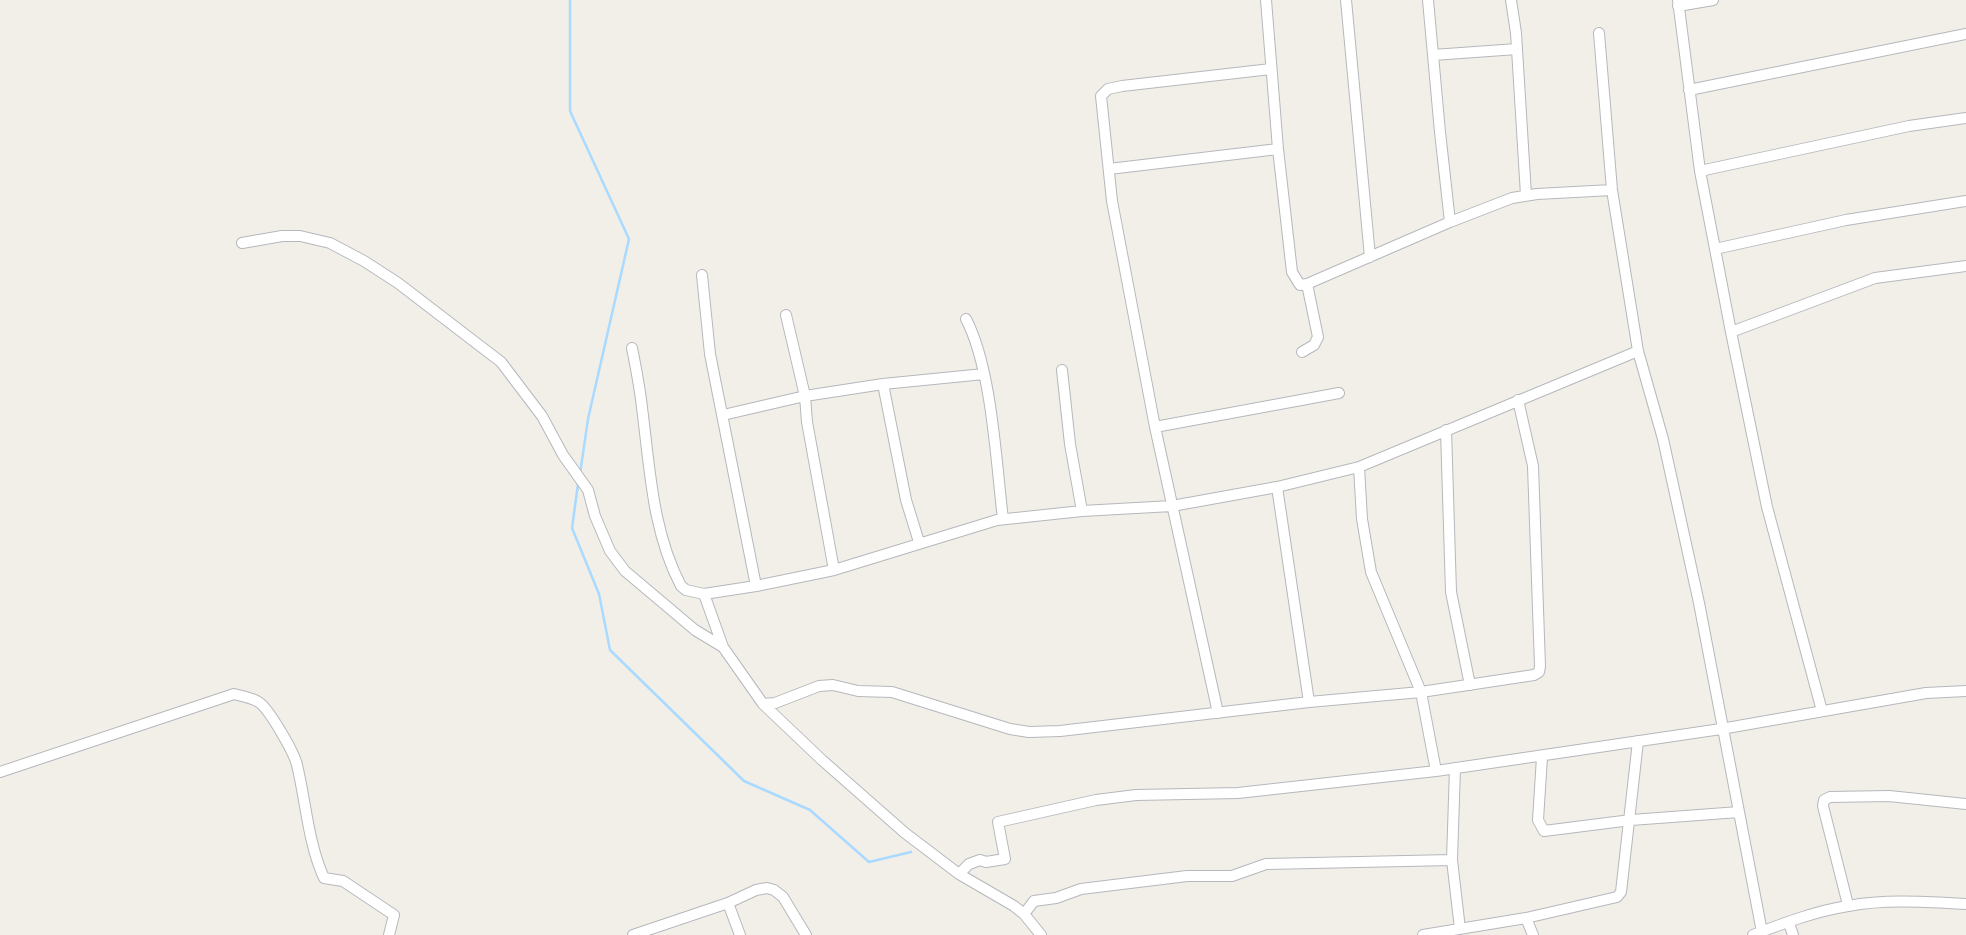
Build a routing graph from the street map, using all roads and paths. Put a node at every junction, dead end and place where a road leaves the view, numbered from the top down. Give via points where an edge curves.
1 (1266, 0) edge
2 (1346, 0) edge
3 (1428, 0) edge
4 (1511, 0) edge
5 (1713, 0) edge
6 (1678, 3) edge
7 (1599, 33) dead end
8 (1966, 34) edge
9 (1517, 49) junction
10 (1433, 54) junction
11 (1271, 69) junction
12 (1689, 90) junction
13 (1966, 118) edge
14 (1278, 149) junction
15 (1109, 170) junction
16 (1700, 171) junction
17 (1612, 190) junction
18 (1526, 195) junction
19 (1966, 201) edge
20 (1450, 222) junction
21 (242, 243) dead end
22 (1715, 249) junction
23 (1370, 257) junction
24 (1966, 266) edge
25 (702, 275) dead end
26 (1307, 284) junction
27 (786, 315) dead end
28 (966, 319) dead end
29 (1731, 332) junction
30 (632, 348) dead end
31 (1638, 351) junction
32 (1302, 352) dead end
33 (1062, 370) dead end
34 (984, 374) junction
35 (883, 384) junction
36 (1339, 393) dead end
37 (805, 396) junction
38 (1518, 400) junction
39 (722, 415) junction
40 (1155, 427) junction
41 (1446, 430) junction
42 (1359, 467) junction
43 (1277, 486) junction
44 (1172, 506) junction
45 (1082, 511) junction
46 (1003, 519) junction
47 (918, 542) junction
48 (834, 570) junction
49 (756, 586) junction
50 (704, 594) junction
51 (722, 647) junction
52 (1470, 685) junction
53 (1966, 691) edge
54 (1421, 692) junction
55 (1309, 702) junction
56 (763, 704) junction
57 (1822, 711) junction
58 (1218, 713) junction
59 (1721, 729) junction
60 (1638, 741) junction
61 (1542, 757) junction
62 (1455, 768) junction
63 (1436, 771) junction
64 (0, 772) edge
65 (1966, 804) edge
66 (1739, 812) junction
67 (1631, 820) junction
68 (1452, 860) junction
69 (959, 874) junction
70 (728, 903) junction
71 (1966, 904) edge
72 (1848, 906) junction
73 (1024, 914) junction
74 (1526, 918) junction
75 (1788, 923) junction
76 (1454, 931) edge
77 (1757, 933) edge
78 (389, 935) edge
79 (632, 935) edge
80 (740, 935) edge
81 (806, 935) edge
82 (1041, 935) edge
83 (1423, 935) edge
84 (1533, 935) edge
85 (1793, 935) edge

1 - 11 street
2 - 23 street
3 - 10 street
4 - 9 street
5 - 6 street
6 - 12 street
7 - 17 street
8 - 12 street
9 - 10 street
9 - 18 street
10 - 20 street
11 - 14 street
11 - 15 street via 1122,86 1102,92
12 - 16 street
13 - 16 street via 1909,126
14 - 15 street
14 - 26 street via 1292,272 1300,285
15 - 40 street
16 - 22 street
17 - 18 street
17 - 31 street
18 - 20 street
19 - 22 street via 1846,220
20 - 23 street
21 - 51 street via 300,236 330,243 398,283 501,362 542,416 563,455 588,490 610,551 625,571 695,630
22 - 29 street
23 - 26 street
24 - 29 street via 1875,278
25 - 39 street via 710,354
26 - 32 street via 1318,338 1314,345
27 - 37 street
28 - 34 street via 974,335
29 - 57 street via 1767,507
30 - 50 street via 660,532 681,586
31 - 38 street
31 - 59 street via 1663,439 1699,603
33 - 45 street
34 - 35 street
34 - 46 street
35 - 37 street
35 - 47 street via 906,500
36 - 40 street
37 - 39 street
37 - 48 street
38 - 41 street
38 - 52 street via 1533,466 1539,672
39 - 49 street
40 - 44 street
41 - 42 street
41 - 52 street via 1451,592
42 - 43 street
42 - 54 street via 1362,519 1371,572
43 - 44 street
43 - 55 street
44 - 45 street
44 - 58 street
45 - 46 street
46 - 47 street
47 - 48 street
48 - 49 street
49 - 50 street
50 - 51 street
51 - 56 street
52 - 54 street
53 - 57 street via 1926,693
54 - 55 street
54 - 63 street
55 - 58 street
56 - 58 street via 775,703 819,686 834,685 858,691 892,692 997,726 1029,732
56 - 69 street via 905,833
57 - 59 street
59 - 60 street
59 - 66 street
60 - 61 street
60 - 67 street
61 - 62 street
61 - 67 street via 1538,820 1544,831
62 - 63 street
62 - 68 street
63 - 69 street via 1238,793 1136,795 1096,800 998,822 1005,859 980,860 969,864
64 - 78 street via 234,694 259,702 272,717 297,763 304,805 324,878 343,881 394,915
65 - 72 street via 1889,796 1824,800
66 - 67 street
66 - 77 street
67 - 74 street via 1621,892 1617,897
68 - 73 street via 1266,864 1232,876 1187,876 1081,889 1056,898 1034,901
68 - 76 street
69 - 73 street
70 - 79 street
70 - 80 street
70 - 81 street via 756,890 774,890
71 - 72 street via 1882,902
72 - 75 street
73 - 82 street
74 - 76 street
74 - 84 street
75 - 77 street
75 - 85 street
76 - 83 street

